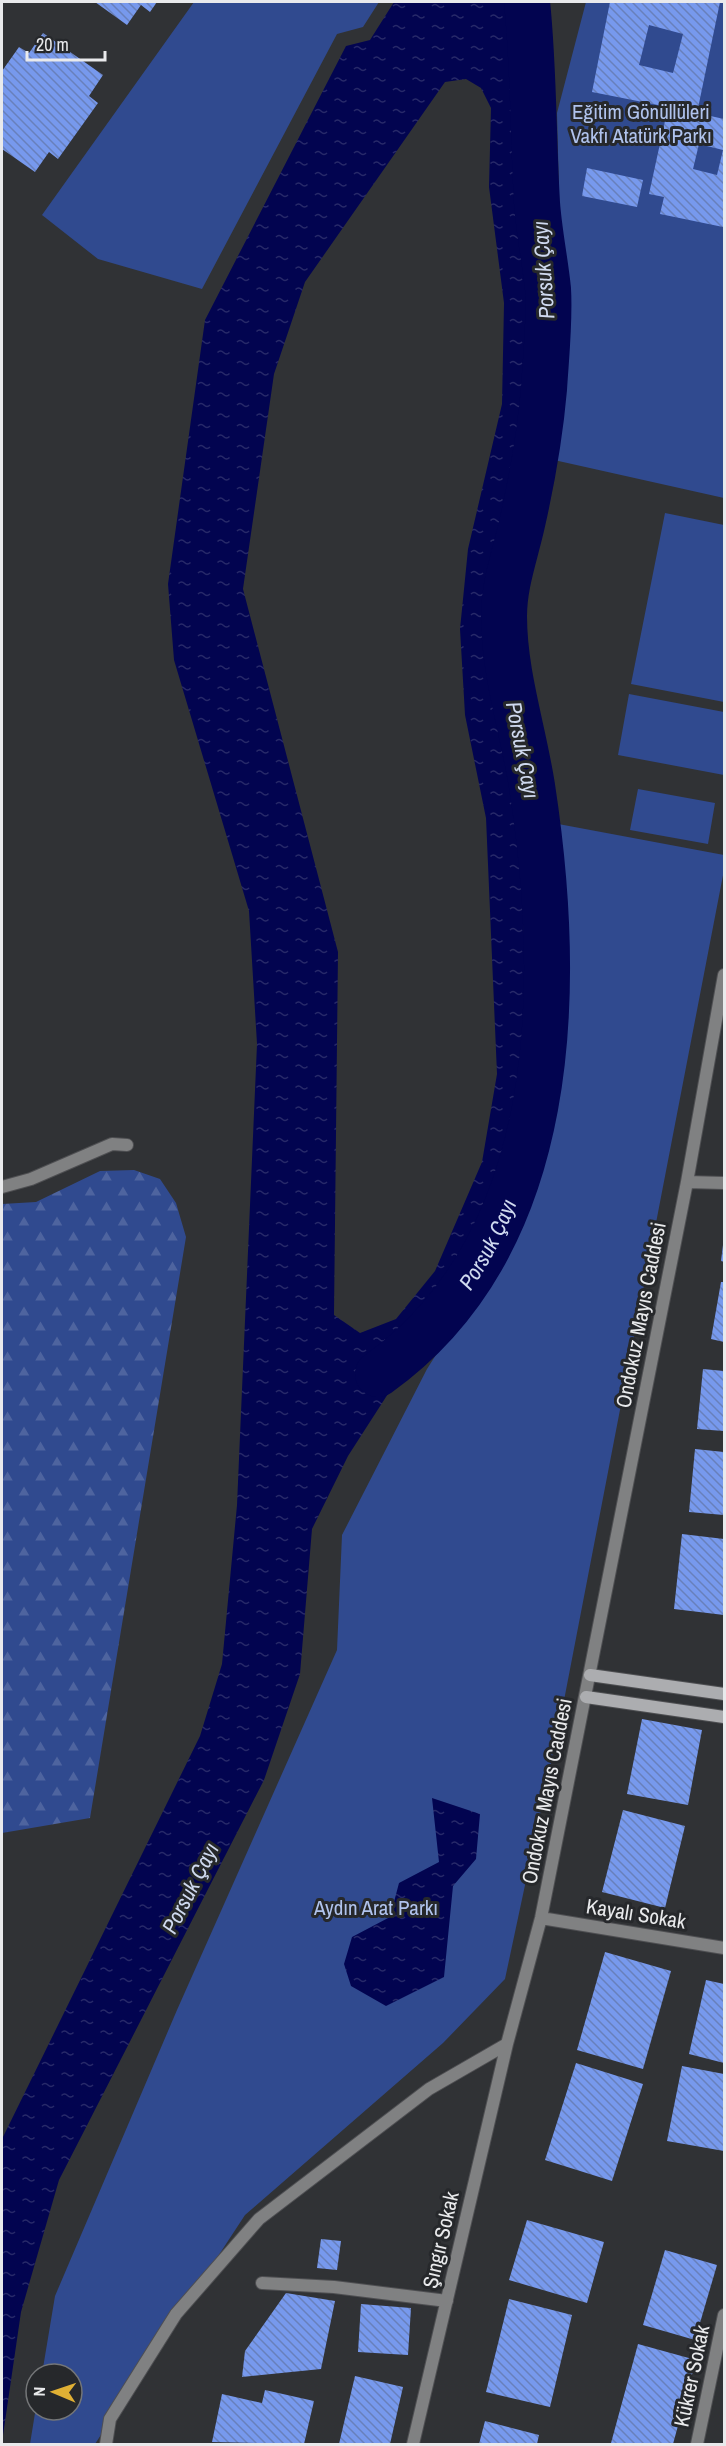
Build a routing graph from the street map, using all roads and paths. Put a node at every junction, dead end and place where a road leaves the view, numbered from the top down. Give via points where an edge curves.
1 (724, 975) edge
2 (127, 1145) dead end
3 (687, 1182) junction
4 (724, 1183) edge
5 (2, 1187) edge
6 (590, 1675) junction
7 (724, 1694) edge
8 (586, 1697) junction
9 (724, 1717) edge
10 (541, 1918) junction
11 (724, 1948) edge
12 (507, 2044) junction
13 (262, 2283) dead end
14 (447, 2301) junction
15 (724, 2314) edge
16 (105, 2445) edge
17 (413, 2445) edge
18 (697, 2445) edge

1 - 3 street, Ondokuz Mayıs Caddesi
2 - 5 street via 112,1144 31,1179
3 - 4 street
3 - 6 street, Ondokuz Mayıs Caddesi
6 - 7 main road
6 - 8 street, Ondokuz Mayıs Caddesi
8 - 9 main road
8 - 10 street, Ondokuz Mayıs Caddesi
10 - 11 street, Kayalı Sokak
10 - 12 street, Ondokuz Mayıs Caddesi
12 - 14 street, Şıngır Sokak
12 - 16 street via 429,2089 259,2219 176,2314 110,2419
13 - 14 street
14 - 17 street, Şıngır Sokak
15 - 18 street, Kükrer Sokak

